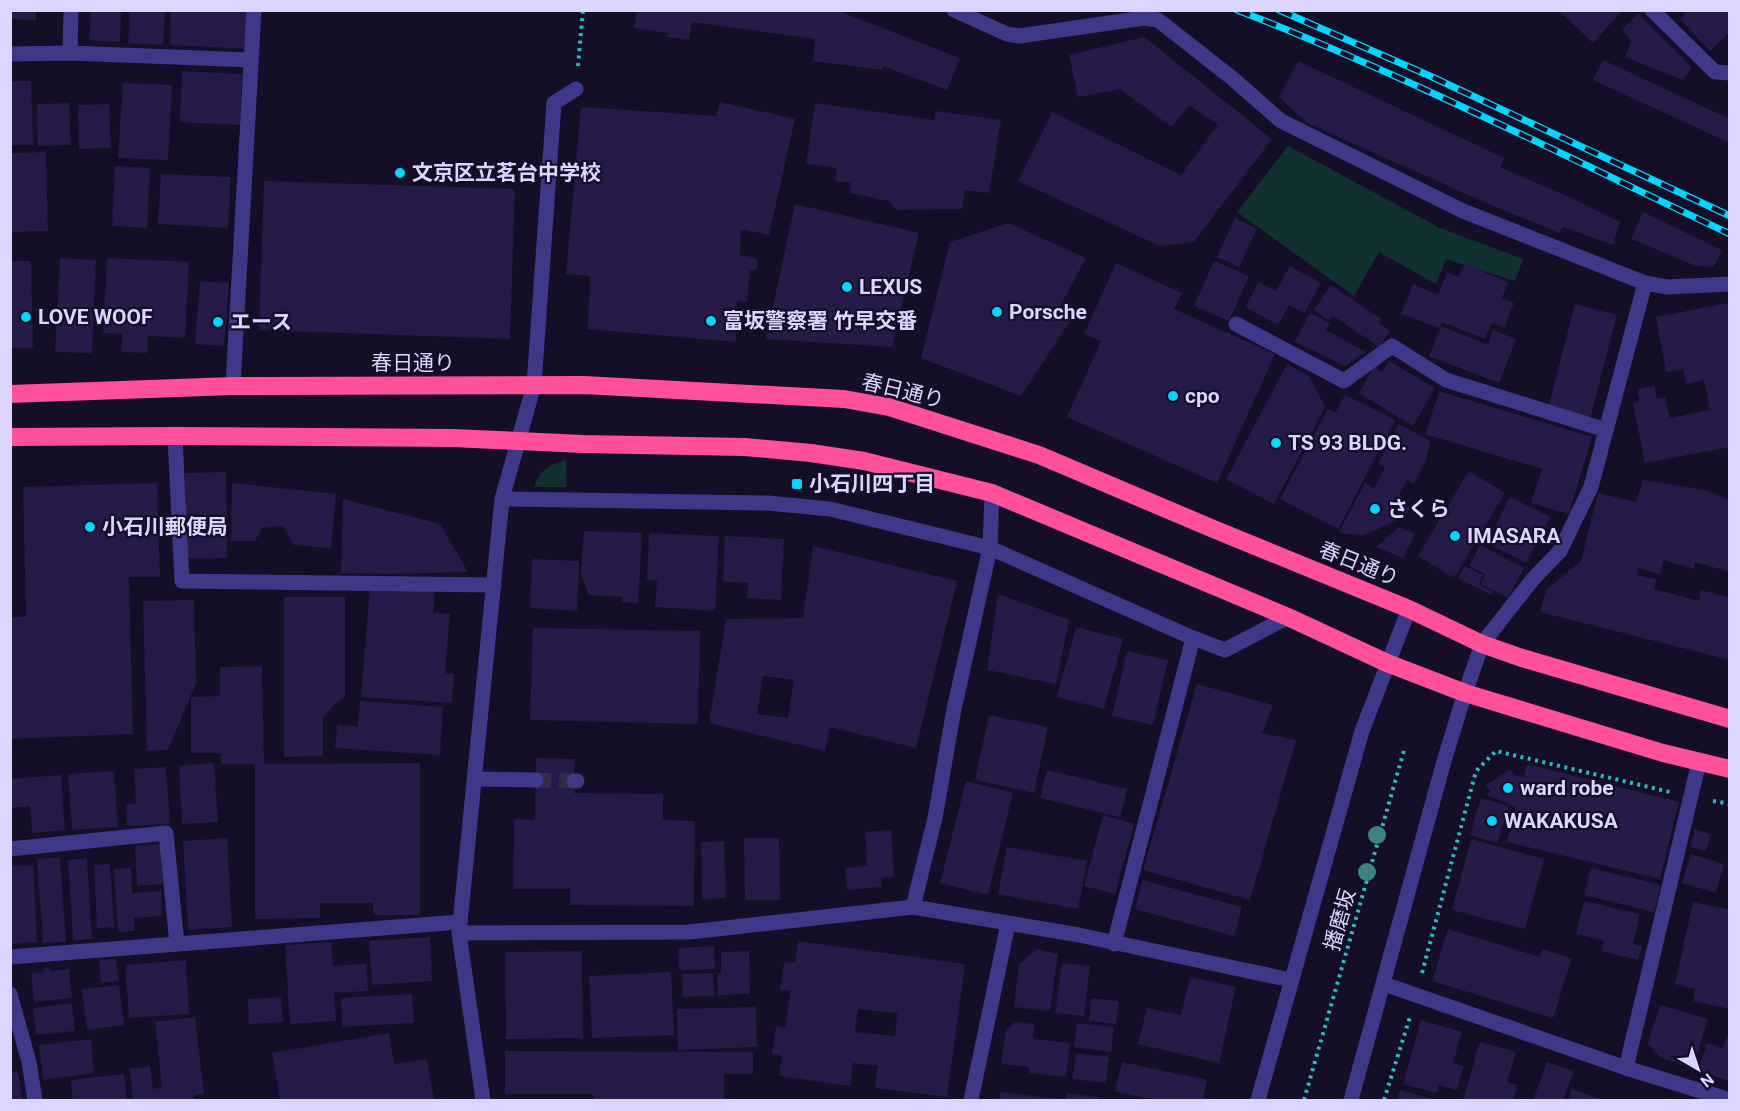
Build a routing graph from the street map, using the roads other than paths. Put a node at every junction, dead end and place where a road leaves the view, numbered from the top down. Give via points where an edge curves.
1 (71, 10) edge
2 (254, 10) edge
3 (954, 10) edge
4 (1652, 10) edge
5 (70, 53) junction
6 (10, 54) edge
7 (251, 60) junction
8 (1730, 73) edge
9 (576, 89) road end
10 (1644, 283) junction
11 (1730, 284) edge
12 (1236, 324) dead end
13 (534, 385) junction
14 (233, 386) junction
15 (10, 394) edge
16 (1606, 430) junction
17 (175, 435) junction
18 (10, 437) edge
19 (518, 440) junction
20 (992, 493) junction
21 (502, 499) junction
22 (990, 548) junction
23 (494, 585) junction
24 (1409, 609) junction
25 (1288, 617) junction
26 (1193, 638) junction
27 (1482, 644) junction
28 (1387, 663) junction
29 (1465, 693) junction
30 (1730, 719) edge
31 (1699, 762) junction
32 (1730, 769) edge
33 (475, 779) junction
34 (536, 780) tunnel mouth
35 (10, 849) edge
36 (913, 907) junction
37 (1008, 924) junction
38 (460, 928) junction
39 (177, 944) junction
40 (1114, 944) junction
41 (10, 957) edge
42 (1290, 980) junction
43 (1384, 984) junction
44 (10, 994) edge
45 (1626, 1068) junction
46 (1681, 1093) edge
47 (1730, 1100) edge
48 (35, 1101) edge
49 (483, 1101) edge
50 (971, 1101) edge
51 (1258, 1101) edge
52 (1351, 1101) edge

1 - 5 street
2 - 7 street
3 - 10 street via 1019,36 1144,18 1158,20 1281,121 1463,211
4 - 8 street via 1715,72
5 - 6 street
5 - 7 street
7 - 14 street
9 - 13 street via 554,103
10 - 11 street via 1667,287
10 - 16 street
12 - 16 street via 1344,381 1392,345 1446,380
13 - 14 highway, 春日通り
13 - 19 street
13 - 24 highway, 春日通り via 844,399 889,407 1039,454
14 - 15 highway, 春日通り
16 - 27 street via 1591,487 1560,552 1533,579
17 - 18 highway
17 - 19 highway
17 - 23 street via 182,581
19 - 20 highway via 745,447 811,453 864,460
19 - 21 street
20 - 22 street
20 - 25 highway
21 - 22 street via 768,503 830,509
21 - 23 street
22 - 26 street
22 - 36 street
23 - 33 street
24 - 27 highway, 春日通り
24 - 28 street
25 - 26 street via 1225,650
25 - 28 highway
26 - 40 street
27 - 29 street
27 - 30 highway, 春日通り
28 - 29 highway
28 - 42 street via 1362,731
29 - 31 highway
29 - 43 street
31 - 32 highway
31 - 45 street
33 - 34 street
33 - 38 street
35 - 39 street via 166,833
36 - 37 street
36 - 38 street via 689,932
37 - 40 street
37 - 50 street
38 - 39 street
38 - 49 street
39 - 41 street
40 - 42 street
42 - 51 street
43 - 45 street
43 - 52 street
44 - 48 street via 29,1062
45 - 46 street
46 - 47 street

